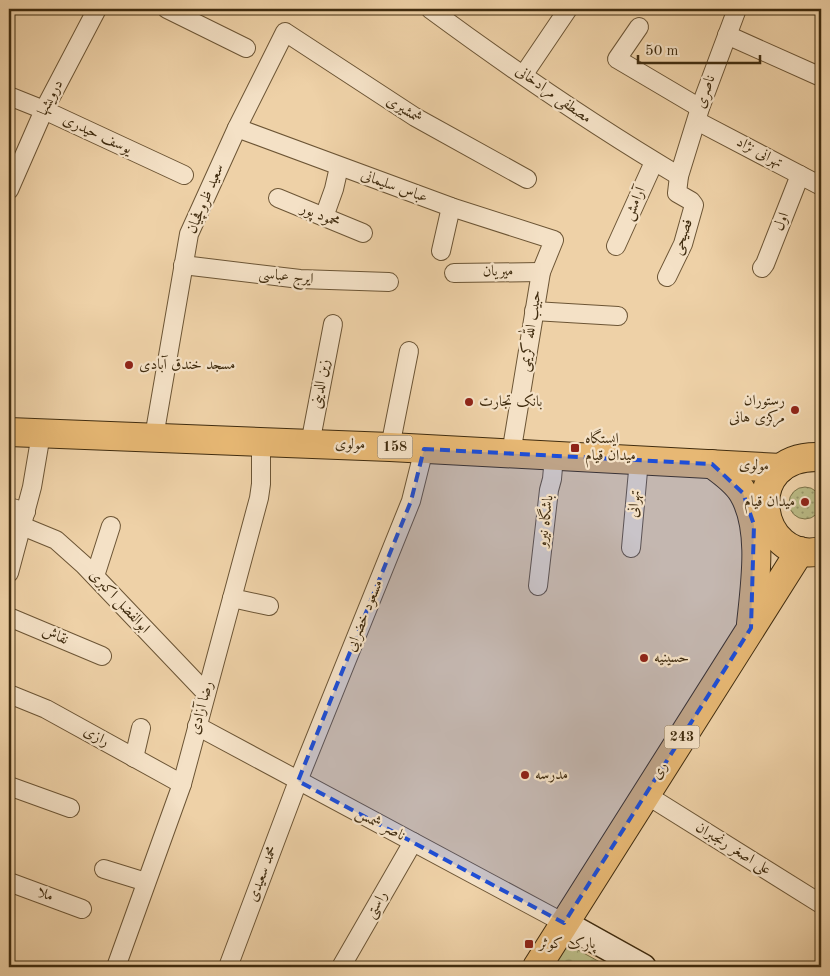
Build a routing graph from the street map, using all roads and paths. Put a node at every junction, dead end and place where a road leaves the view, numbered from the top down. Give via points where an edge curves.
1 (97, 9) edge
2 (167, 9) edge
3 (568, 9) edge
4 (737, 9) edge
5 (433, 10) edge
6 (639, 27) dead end
7 (285, 32) joint
8 (727, 35) junction
9 (246, 48) dead end
10 (524, 74) junction
11 (821, 78) edge
12 (9, 96) edge
13 (44, 110) junction
14 (698, 115) junction
15 (237, 128) junction
16 (654, 162) junction
17 (338, 167) junction
18 (184, 175) dead end
19 (800, 175) junction
20 (679, 176) junction
21 (528, 179) dead end
22 (821, 186) edge
23 (9, 190) edge
24 (278, 198) dead end
25 (451, 207) junction
26 (324, 217) junction
27 (363, 233) dead end
28 (554, 240) joint
29 (616, 246) dead end
30 (441, 250) dead end
31 (183, 264) junction
32 (762, 268) dead end
33 (541, 272) junction
34 (454, 273) dead end
35 (667, 277) dead end
36 (389, 282) dead end
37 (534, 311) junction
38 (618, 316) dead end
39 (333, 324) dead end
40 (409, 351) dead end
41 (9, 432) edge
42 (41, 434) junction
43 (154, 437) junction
44 (262, 442) junction
45 (310, 444) junction
46 (390, 447) junction
47 (424, 449) junction
48 (511, 454) junction
49 (554, 456) junction
50 (821, 457) edge
51 (639, 460) junction
52 (712, 464) junction
53 (781, 468) junction
54 (19, 515) edge
55 (111, 526) dead end
56 (630, 548) dead end
57 (810, 551) edge
58 (9, 573) edge
59 (95, 576) junction
60 (538, 586) dead end
61 (232, 598) junction
62 (269, 606) dead end
63 (9, 617) edge
64 (751, 628) junction
65 (102, 656) dead end
66 (206, 693) junction
67 (9, 694) edge
68 (197, 726) junction
69 (141, 728) dead end
70 (134, 758) junction
71 (298, 781) junction
72 (182, 784) junction
73 (9, 786) edge
74 (645, 794) junction
75 (70, 808) dead end
76 (413, 842) junction
77 (104, 868) dead end
78 (9, 882) edge
79 (146, 882) junction
80 (821, 904) edge
81 (82, 909) dead end
82 (564, 923) junction
83 (116, 967) edge
84 (228, 967) edge
85 (341, 967) edge
86 (537, 967) edge
87 (643, 967) edge

1 - 13 street, درویشها
2 - 9 street
3 - 10 street
4 - 8 street, ناصری
5 - 10 street, مصطفی مرادخانی
6 - 14 street, تهرانی نژاد via 618,59
7 - 15 street, سعید ظروفچیان
7 - 21 street, شمشیری via 415,117
8 - 11 street
8 - 14 street, ناصری
10 - 16 street, مصطفی مرادخانی
12 - 13 street, یوسف حیدری
13 - 18 street, یوسف حیدری
13 - 23 street, درویشها
14 - 19 street, تهرانی نژاد
14 - 20 street, ناصری
15 - 17 street, عباس سلیمانی
15 - 31 street, سعید ظروفچیان via 189,234
16 - 20 street, مصطفی مرادخانی
16 - 29 street, آرامش
17 - 25 street, عباس سلیمانی
17 - 26 street
19 - 22 street, تهرانی نژاد
19 - 32 street, اول
20 - 35 street, فصیحی via 677,193 694,205 683,244
24 - 26 street, محمود پور
25 - 28 street, عباس سلیمانی
25 - 30 street
26 - 27 street, محمود پور
28 - 33 street, حبیب الله کریمی
31 - 36 street, ایرج عباسی via 300,279
31 - 43 street, سعید ظروفچیان
33 - 34 street, میریان
33 - 37 street, حبیب الله کریمی
37 - 38 street
37 - 48 street, حبیب الله کریمی
39 - 45 street, زین الدینی
40 - 46 street
41 - 42 main road, مولوی / 158
42 - 43 main road, مولوی / 158
42 - 54 street via 32,487
43 - 44 main road, مولوی / 158
44 - 45 main road, مولوی / 158
44 - 61 street, رضا آزادی via 259,498
45 - 46 main road, مولوی / 158
46 - 47 main road, مولوی / 158
47 - 48 main road, مولوی / 158
47 - 71 street, مسعود خضرایی via 412,501
48 - 49 main road, مولوی / 158
49 - 51 main road, مولوی / 158
49 - 60 street, باشگاه نیرو
50 - 53 main road via 807,456
51 - 52 main road, مولوی / 158
51 - 56 street, تهرانی
52 - 53 main road, مولوی / 158
52 - 64 main road via 743,493 754,525 755,580
53 - 57 main road via 773,476 765,499 769,525 787,545
54 - 58 street
54 - 59 street, ابوالفضل اکبری via 56,540
55 - 59 street
57 - 64 main road, ری / 243
59 - 66 street, ابوالفضل اکبری
61 - 62 street
61 - 66 street, رضا آزادی
63 - 65 street, نقاش
64 - 74 main road, ری / 243
66 - 68 street, رضا آزادی
67 - 70 street, رازی via 46,709
68 - 71 street, ناصر شمس
68 - 72 street, رضا آزادی
69 - 70 street
70 - 72 street, رازی
71 - 76 street, ناصر شمس
71 - 84 street, محمد سعیدی
72 - 79 street, رضا آزادی
73 - 75 street
74 - 80 street, علی اصغر رنجبران
74 - 82 main road, ری / 243
76 - 82 street, ناصر شمس
76 - 85 street, راستی
77 - 79 street
78 - 81 street, ملا
79 - 83 street, رضا آزادی
82 - 86 main road, ری / 243
82 - 87 main road

